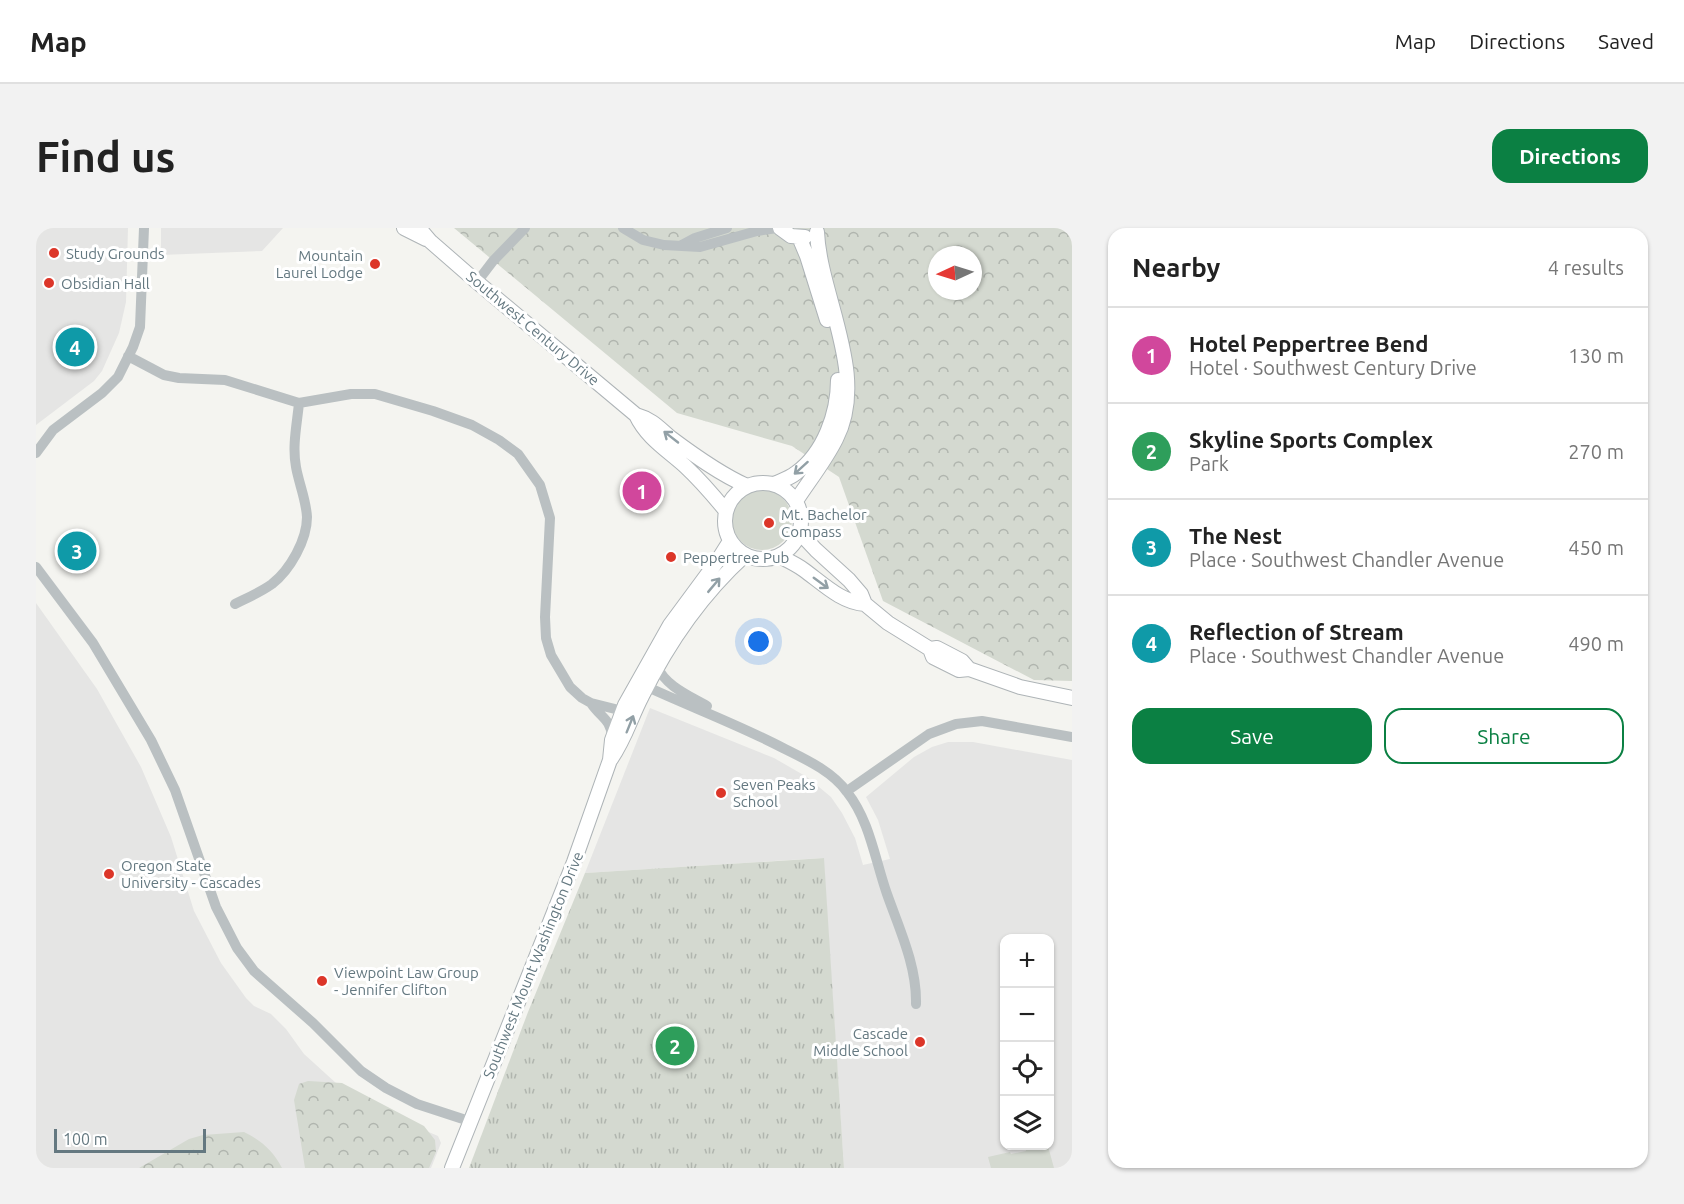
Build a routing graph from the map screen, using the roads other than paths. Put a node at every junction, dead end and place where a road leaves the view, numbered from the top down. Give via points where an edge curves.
1 (404, 228) edge
2 (419, 228) edge
3 (525, 228) edge
4 (622, 228) edge
5 (727, 228) edge
6 (779, 228) edge
7 (819, 230) edge
8 (146, 231) edge
9 (799, 237) junction
10 (430, 241) junction
11 (682, 245) junction
12 (477, 282) junction
13 (128, 356) junction
14 (299, 403) junction
15 (636, 415) junction
16 (36, 453) edge
17 (774, 484) junction
18 (747, 486) junction
19 (796, 501) junction
20 (726, 511) junction
21 (800, 532) junction
22 (730, 541) junction
23 (745, 555) junction
24 (779, 555) junction
25 (36, 567) edge
26 (235, 604) dead end
27 (865, 604) junction
28 (657, 666) junction
29 (642, 684) junction
30 (1072, 698) edge
31 (591, 703) junction
32 (623, 711) junction
33 (741, 727) junction
34 (1072, 736) edge
35 (612, 740) junction
36 (610, 760) junction
37 (847, 791) junction
38 (916, 1004) dead end
39 (469, 1121) junction
40 (452, 1168) edge

1 - 10 main road, Southwest Century Drive
2 - 10 main road, Southwest Century Drive
3 - 12 street
4 - 11 street via 643,240
5 - 11 street
6 - 9 main road
6 - 11 street via 700,248
7 - 9 main road
7 - 19 main road via 818,253 842,345 846,399 836,438
8 - 13 street via 140,327
9 -> 17 main road via 834,341 838,391 833,418 813,454 796,473
10 - 12 main road, Southwest Century Drive
12 - 15 main road, Southwest Century Drive
13 - 14 street via 164,375 225,381
13 - 16 street via 118,377 53,430
14 - 26 street via 294,446 307,518 305,536 272,584
14 - 31 street via 375,394 471,425 518,454 540,485 550,518 546,638 570,687
18 -> 15 main road, Southwest Century Drive via 725,476 651,420
15 - 20 main road, Southwest Century Drive via 644,430 686,467
17 - 18 main road
17 - 19 main road
18 - 20 main road via 737,492
19 - 21 main road
20 - 22 main road via 724,521
21 - 24 main road via 795,542
21 - 27 main road via 849,580
22 - 23 main road
22 - 29 main road, Southwest Mount Washington Drive via 670,625
23 - 24 main road via 756,559
28 -> 23 main road, Southwest Mount Washington Drive via 697,605
24 -> 27 main road via 839,594
25 - 39 street via 93,644 151,740 175,790 216,907 237,948 254,970 361,1071 417,1104
27 - 30 main road via 888,623 930,649 937,648 962,661 969,669 1020,687
28 - 29 main road, Southwest Mount Washington Drive
28 - 33 street via 669,683
29 - 32 main road, Southwest Mount Washington Drive
29 - 33 street
36 -> 29 main road, Southwest Mount Washington Drive via 623,741
31 - 32 street
31 - 35 street via 608,722
32 - 35 main road, Southwest Mount Washington Drive
33 - 37 street via 819,767
34 - 37 street via 982,721 956,724 929,734
35 - 36 main road, Southwest Mount Washington Drive
36 - 39 main road, Southwest Mount Washington Drive via 566,884
37 - 38 street via 871,840 908,955
39 - 40 main road, Southwest Mount Washington Drive

